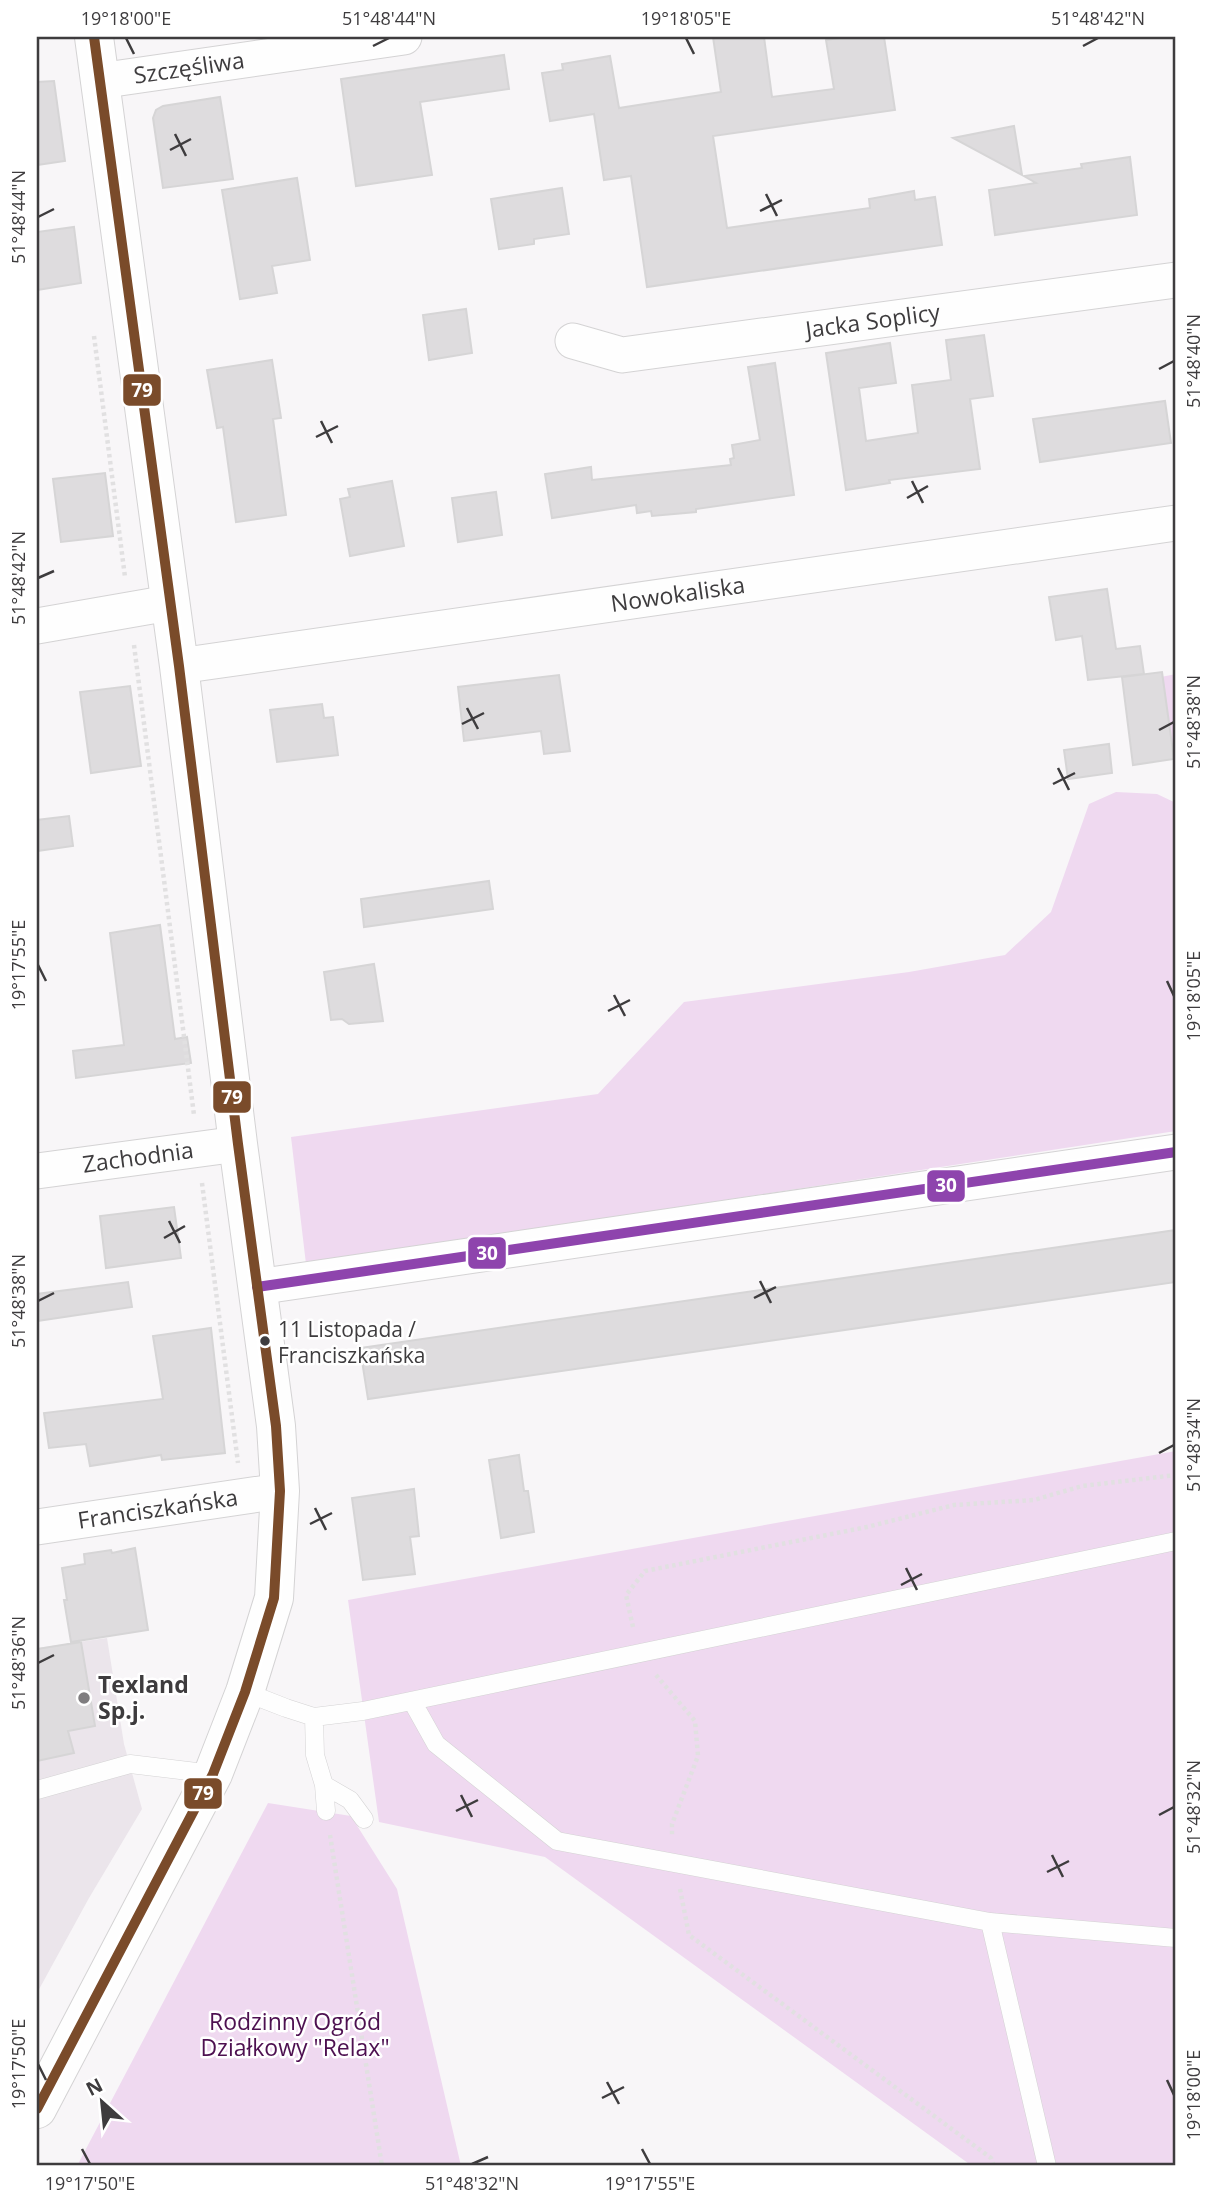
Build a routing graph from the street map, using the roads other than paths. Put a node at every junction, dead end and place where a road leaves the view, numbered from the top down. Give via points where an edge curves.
1 (94, 37) edge
2 (404, 37) edge
3 (99, 81) junction
4 (1176, 280) edge
5 (573, 341) dead end
6 (1176, 523) edge
7 (169, 603) junction
8 (37, 625) edge
9 (178, 666) junction
10 (238, 1144) junction
11 (1176, 1152) edge
12 (37, 1171) edge
13 (257, 1287) junction
14 (280, 1491) junction
15 (37, 1527) edge
16 (1176, 1541) edge
17 (245, 1692) junction
18 (412, 1701) junction
19 (314, 1717) junction
20 (213, 1774) junction
21 (324, 1785) junction
22 (37, 1790) edge
23 (326, 1811) road end
24 (364, 1819) dead end
25 (990, 1922) junction
26 (1176, 1938) edge
27 (37, 2109) edge
28 (1047, 2166) edge

1 - 3 street
2 - 3 street, Szczęśliwa
3 - 7 street
4 - 5 street, Jacka Soplicy via 622,355
6 - 9 street, Nowokaliska
7 - 8 street
7 - 9 street
9 - 10 street
10 - 12 street, Zachodnia
10 - 13 street
11 - 13 street
13 - 14 street
14 - 15 street, Franciszkańska
14 - 17 street via 275,1598
16 - 18 lane
17 - 19 lane
17 - 20 street
18 - 19 lane
18 - 25 lane via 436,1744 557,1841
19 - 21 lane via 315,1755
20 - 22 lane via 130,1764
20 - 27 street
21 - 23 lane
21 - 24 lane via 350,1800
25 - 26 lane
25 - 28 lane

